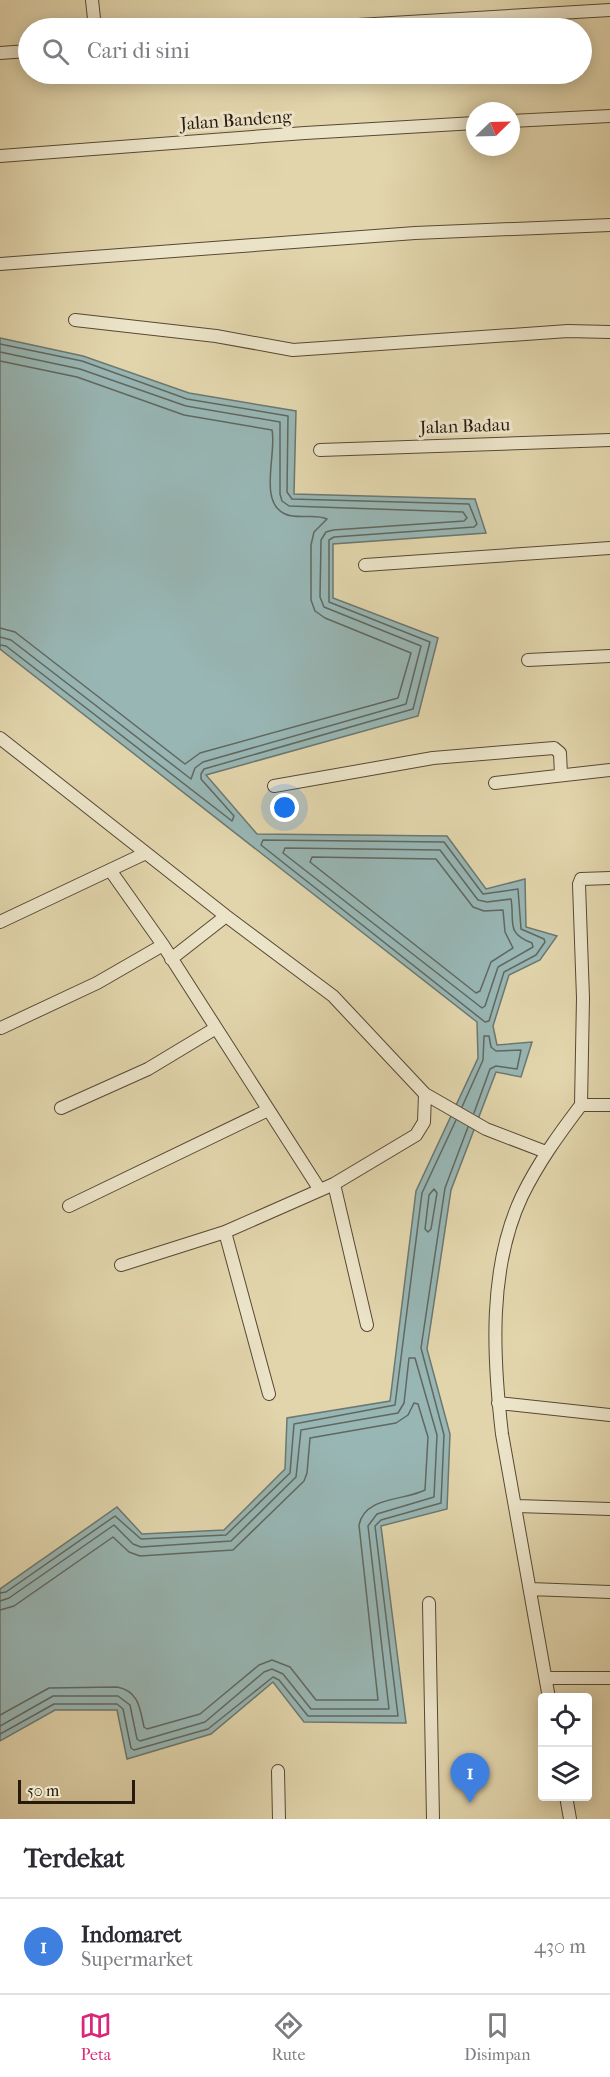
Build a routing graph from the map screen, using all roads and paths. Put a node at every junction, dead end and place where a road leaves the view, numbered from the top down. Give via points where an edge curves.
1 (92, 0) edge
2 (579, 6) edge
3 (610, 10) edge
4 (94, 18) edge
5 (431, 18) edge
6 (18, 52) edge
7 (0, 53) edge
8 (610, 116) edge
9 (520, 121) edge
10 (466, 124) edge
11 (0, 156) edge
12 (610, 225) edge
13 (0, 264) edge
14 (75, 320) dead end
15 (610, 332) edge
16 (610, 440) edge
17 (320, 450) dead end
18 (610, 548) edge
19 (365, 565) dead end
20 (610, 656) edge
21 (528, 660) dead end
22 (0, 738) edge
23 (610, 770) edge
24 (561, 775) junction
25 (495, 783) dead end
26 (274, 786) dead end
27 (146, 853) junction
28 (110, 870) junction
29 (610, 878) edge
30 (226, 916) junction
31 (0, 922) edge
32 (163, 945) junction
33 (171, 958) junction
34 (2, 1028) dead end
35 (216, 1028) junction
36 (425, 1094) junction
37 (581, 1104) junction
38 (610, 1105) edge
39 (61, 1108) dead end
40 (268, 1110) junction
41 (546, 1152) junction
42 (334, 1184) junction
43 (320, 1190) junction
44 (69, 1206) dead end
45 (225, 1232) junction
46 (121, 1265) dead end
47 (367, 1325) dead end
48 (269, 1394) dead end
49 (498, 1403) junction
50 (610, 1415) edge
51 (517, 1506) junction
52 (610, 1509) edge
53 (530, 1589) junction
54 (610, 1592) edge
55 (429, 1603) dead end
56 (546, 1678) junction
57 (610, 1678) edge
58 (548, 1693) edge
59 (278, 1771) dead end
60 (567, 1801) edge
61 (279, 1819) edge
62 (433, 1819) edge
63 (570, 1819) edge

1 - 4 street
2 - 3 street
2 - 5 street
6 - 7 street
8 - 9 street
10 - 11 street, Jalan Bandeng
12 - 13 street via 404,234
14 - 15 street via 216,336 293,350
16 - 17 street, Jalan Badau
18 - 19 street
20 - 21 street
22 - 27 street
23 - 24 street
24 - 25 street
24 - 26 street via 560,753 554,748 434,758
27 - 28 street
27 - 30 street
28 - 31 street
28 - 32 street
29 - 37 street via 581,879 579,884
30 - 33 street
30 - 36 street via 333,996
32 - 33 street
32 - 34 street via 97,983
33 - 35 street
35 - 39 street via 148,1069
35 - 40 street
36 - 41 street via 486,1129
36 - 42 street via 424,1122 416,1135
37 - 38 street
37 - 41 street
40 - 43 street
40 - 44 street
41 - 49 street via 521,1198 496,1287
42 - 43 street
42 - 47 street
43 - 45 street
45 - 46 street
45 - 48 street
49 - 50 street
49 - 51 street
51 - 52 street
51 - 53 street
53 - 54 street
53 - 56 street
55 - 62 street
56 - 57 street
56 - 58 street
59 - 61 street
60 - 63 street

